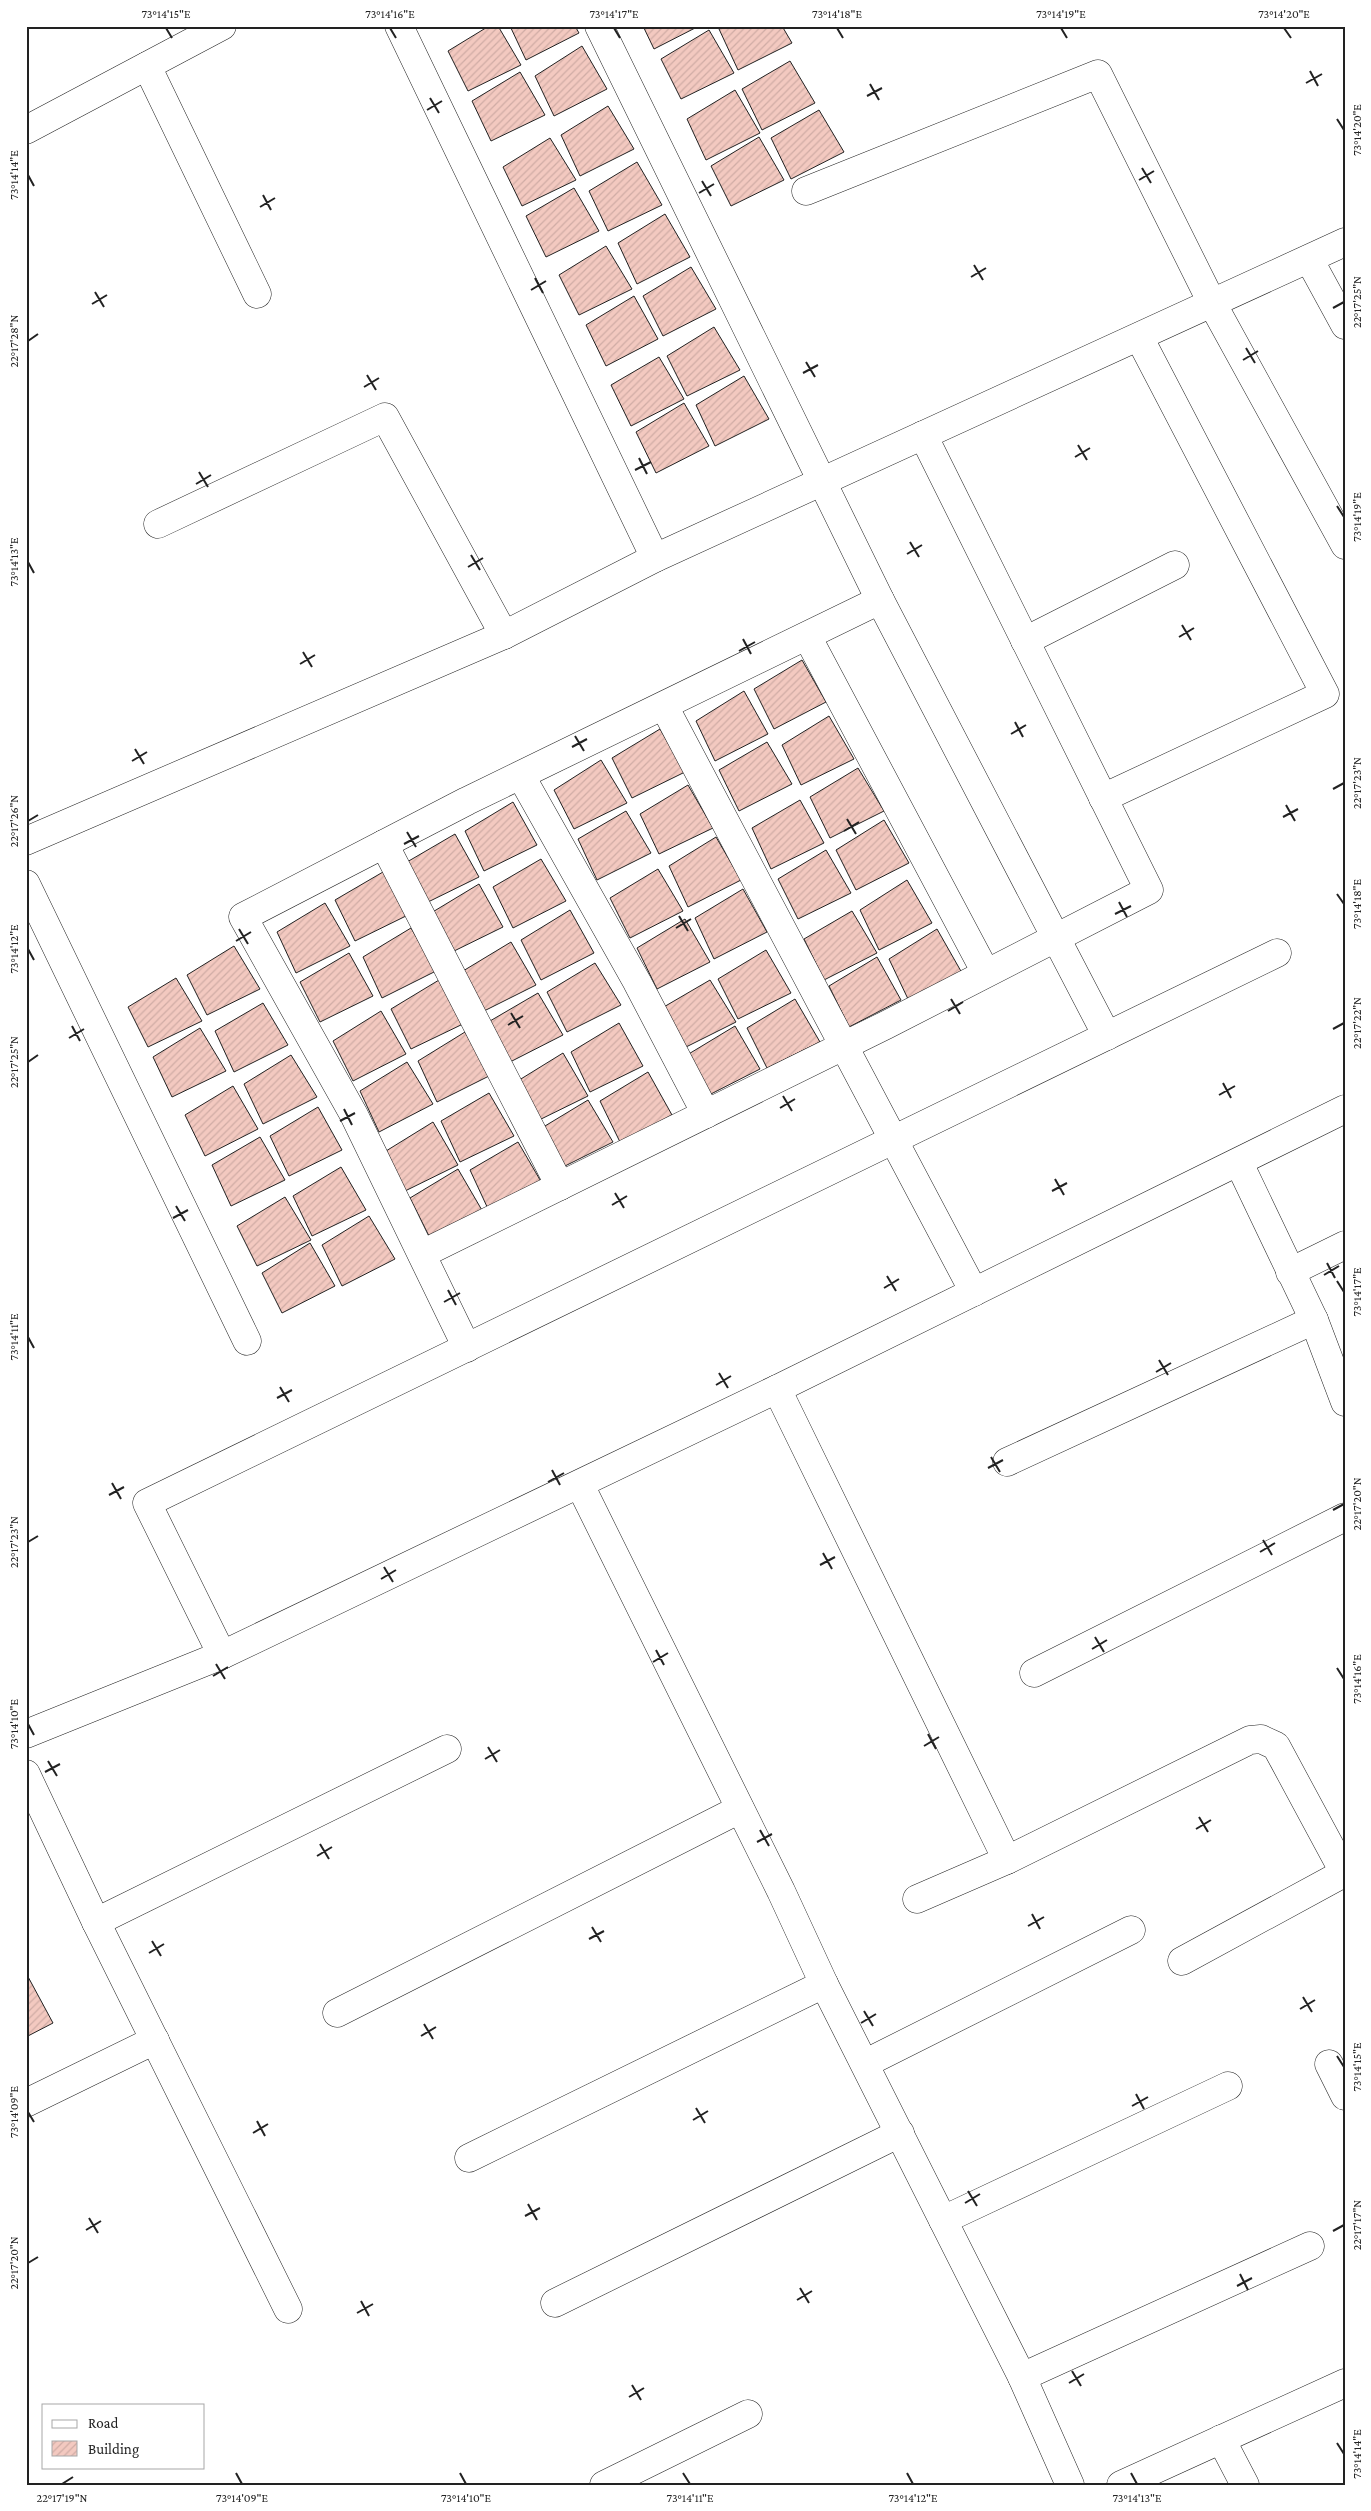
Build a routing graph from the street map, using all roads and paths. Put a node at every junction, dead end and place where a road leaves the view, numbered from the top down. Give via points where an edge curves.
1 (222, 26) edge
2 (399, 26) edge
3 (599, 26) edge
4 (147, 66) junction
5 (26, 130) edge
6 (806, 191) dead end
7 (1345, 242) edge
8 (1308, 259) junction
9 (257, 294) dead end
10 (1212, 303) junction
11 (1345, 325) edge
12 (1139, 336) junction
13 (923, 435) junction
14 (822, 482) junction
15 (158, 524) dead end
16 (1345, 545) edge
17 (655, 558) junction
18 (1175, 565) dead end
19 (880, 600) junction
20 (504, 635) junction
21 (808, 636) junction
22 (1025, 641) junction
23 (664, 706) junction
24 (521, 776) junction
25 (1103, 798) junction
26 (26, 842) edge
27 (384, 844) junction
28 (26, 884) edge
29 (1056, 936) junction
30 (1277, 953) dead end
31 (986, 973) junction
32 (1108, 1036) junction
33 (844, 1046) junction
34 (1345, 1109) edge
35 (706, 1114) junction
36 (893, 1141) junction
37 (1239, 1163) junction
38 (560, 1186) junction
39 (1345, 1245) edge
40 (422, 1254) junction
41 (1290, 1272) junction
42 (974, 1292) junction
43 (1314, 1320) junction
44 (247, 1342) dead end
45 (467, 1348) junction
46 (777, 1389) junction
47 (1345, 1402) edge
48 (1007, 1462) dead end
49 (580, 1485) junction
50 (1345, 1517) edge
51 (222, 1655) junction
52 (1034, 1673) dead end
53 (26, 1734) edge
54 (446, 1749) dead end
55 (26, 1774) edge
56 (740, 1810) junction
57 (1007, 1860) junction
58 (1344, 1873) edge
59 (917, 1900) dead end
60 (96, 1922) junction
61 (1131, 1930) dead end
62 (1182, 1961) dead end
63 (824, 1984) junction
64 (337, 2013) dead end
65 (155, 2040) junction
66 (866, 2063) junction
67 (1329, 2064) dead end
68 (1228, 2086) dead end
69 (1345, 2096) edge
70 (26, 2103) edge
71 (900, 2134) junction
72 (469, 2158) dead end
73 (943, 2220) junction
74 (1310, 2246) dead end
75 (556, 2303) dead end
76 (288, 2309) dead end
77 (1022, 2377) junction
78 (1345, 2383) edge
79 (748, 2414) dead end
80 (1221, 2439) junction
81 (604, 2485) edge
82 (1070, 2485) edge
83 (1121, 2485) edge
84 (1245, 2485) edge

1 - 4 street
2 - 17 street
3 - 14 street
4 - 5 street
4 - 9 street
6 - 10 street via 1098,74
7 - 8 street
8 - 10 street
8 - 11 street
10 - 12 street
10 - 16 street
12 - 13 street
12 - 25 street via 1325,694
13 - 14 street
13 - 22 street
14 - 17 street
14 - 19 street
15 - 20 street via 385,417
17 - 20 street
18 - 22 street
19 - 21 street
19 - 29 street
20 - 26 street
21 - 23 street
21 - 31 street
22 - 25 street
23 - 24 street
23 - 33 street
24 - 27 street
24 - 35 street via 637,982
25 - 29 street via 1149,890
27 - 38 street
27 - 40 street via 243,917 354,1115
28 - 44 street
29 - 31 street
29 - 32 street
30 - 32 street
31 - 33 street
32 - 36 street
33 - 35 street
33 - 36 street
34 - 37 street
35 - 38 street
36 - 42 street
36 - 45 street
37 - 41 street
37 - 42 street
38 - 40 street
39 - 41 street
40 - 45 street
41 - 43 street
42 - 46 street
43 - 47 street
43 - 48 street
45 - 51 street via 147,1503
46 - 49 street
46 - 57 street
49 - 51 street
49 - 56 street
50 - 52 street
51 - 53 street
54 - 60 street
55 - 60 street
56 - 63 street
56 - 64 street
57 - 58 street via 1250,1740 1261,1739 1276,1746
57 - 59 street
58 - 62 street
60 - 65 street
61 - 66 street
63 - 66 street
63 - 72 street
65 - 70 street
65 - 76 street
66 - 71 street
67 - 69 street
68 - 73 street
71 - 73 street
71 - 75 street
73 - 77 street
74 - 77 street
77 - 82 street
78 - 80 street
79 - 81 street
80 - 83 street
80 - 84 street

